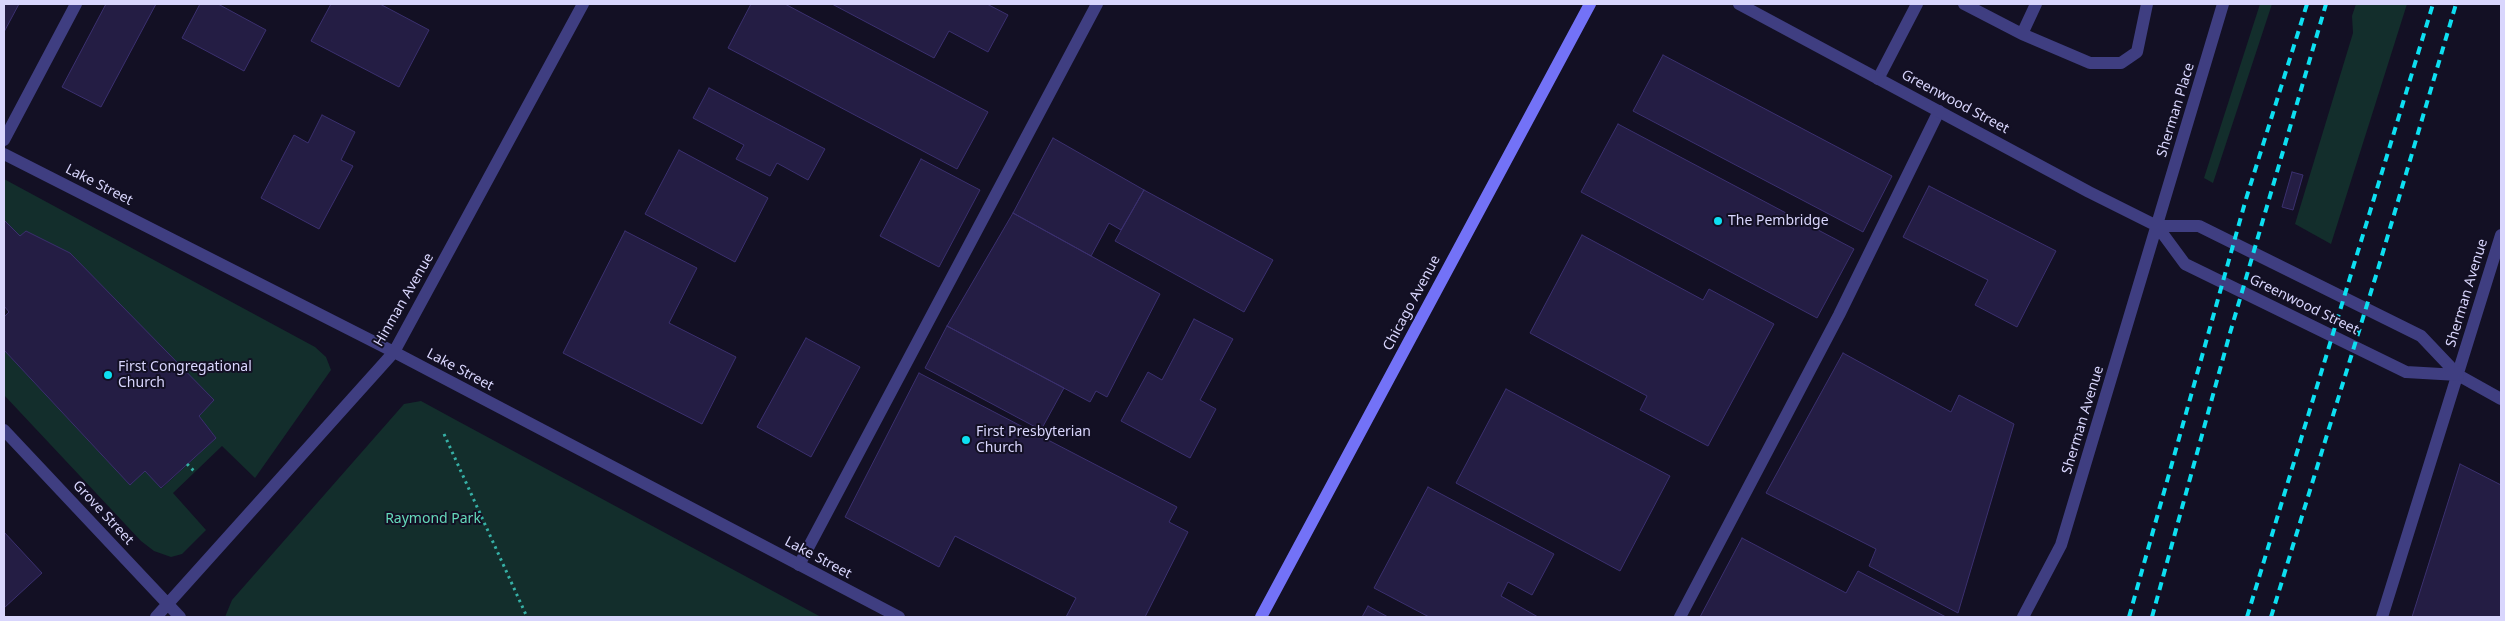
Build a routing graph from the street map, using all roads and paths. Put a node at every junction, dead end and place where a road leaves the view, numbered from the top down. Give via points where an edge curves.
1 (76, 4) edge
2 (583, 4) edge
3 (1096, 4) edge
4 (1590, 4) edge
5 (1739, 4) edge
6 (1917, 4) edge
7 (1964, 4) edge
8 (2036, 4) edge
9 (2147, 4) edge
10 (2224, 4) edge
11 (2022, 34) junction
12 (1878, 79) junction
13 (1940, 111) junction
14 (4, 140) edge
15 (4, 154) edge
16 (2157, 226) junction
17 (2501, 235) edge
18 (394, 352) junction
19 (2458, 375) junction
20 (2501, 398) edge
21 (4, 430) edge
22 (444, 434) dead end
23 (187, 464) dead end
24 (195, 472) dead end
25 (799, 565) junction
26 (169, 605) junction
27 (156, 617) edge
28 (180, 617) edge
29 (527, 617) edge
30 (900, 617) edge
31 (1261, 617) edge
32 (1680, 617) edge
33 (2023, 617) edge
34 (2382, 617) edge

1 - 14 street
2 - 18 street, Hinman Avenue
3 - 25 street
4 - 31 main road, Chicago Avenue
5 - 12 street, Greenwood Street
6 - 12 street
7 - 11 street
8 - 11 street
9 - 11 street via 2137,52 2121,63 2090,63
10 - 16 street, Sherman Place
12 - 13 street, Greenwood Street
13 - 16 street, Greenwood Street
13 - 32 street via 1839,315
15 - 18 street, Lake Street
16 - 19 street, Greenwood Street via 2199,226 2422,336
16 - 19 street, Greenwood Street via 2185,264 2406,372
16 - 33 street, Sherman Avenue via 2061,545
17 - 19 street, Sherman Avenue
18 - 25 street, Lake Street
18 - 26 street, Hinman Avenue
19 - 20 street, Greenwood Street
19 - 34 street, Sherman Avenue
21 - 26 street, Grove Street
22 - 29 path
23 - 24 path
25 - 30 street, Lake Street
26 - 27 street, Hinman Avenue
26 - 28 street, Grove Street

